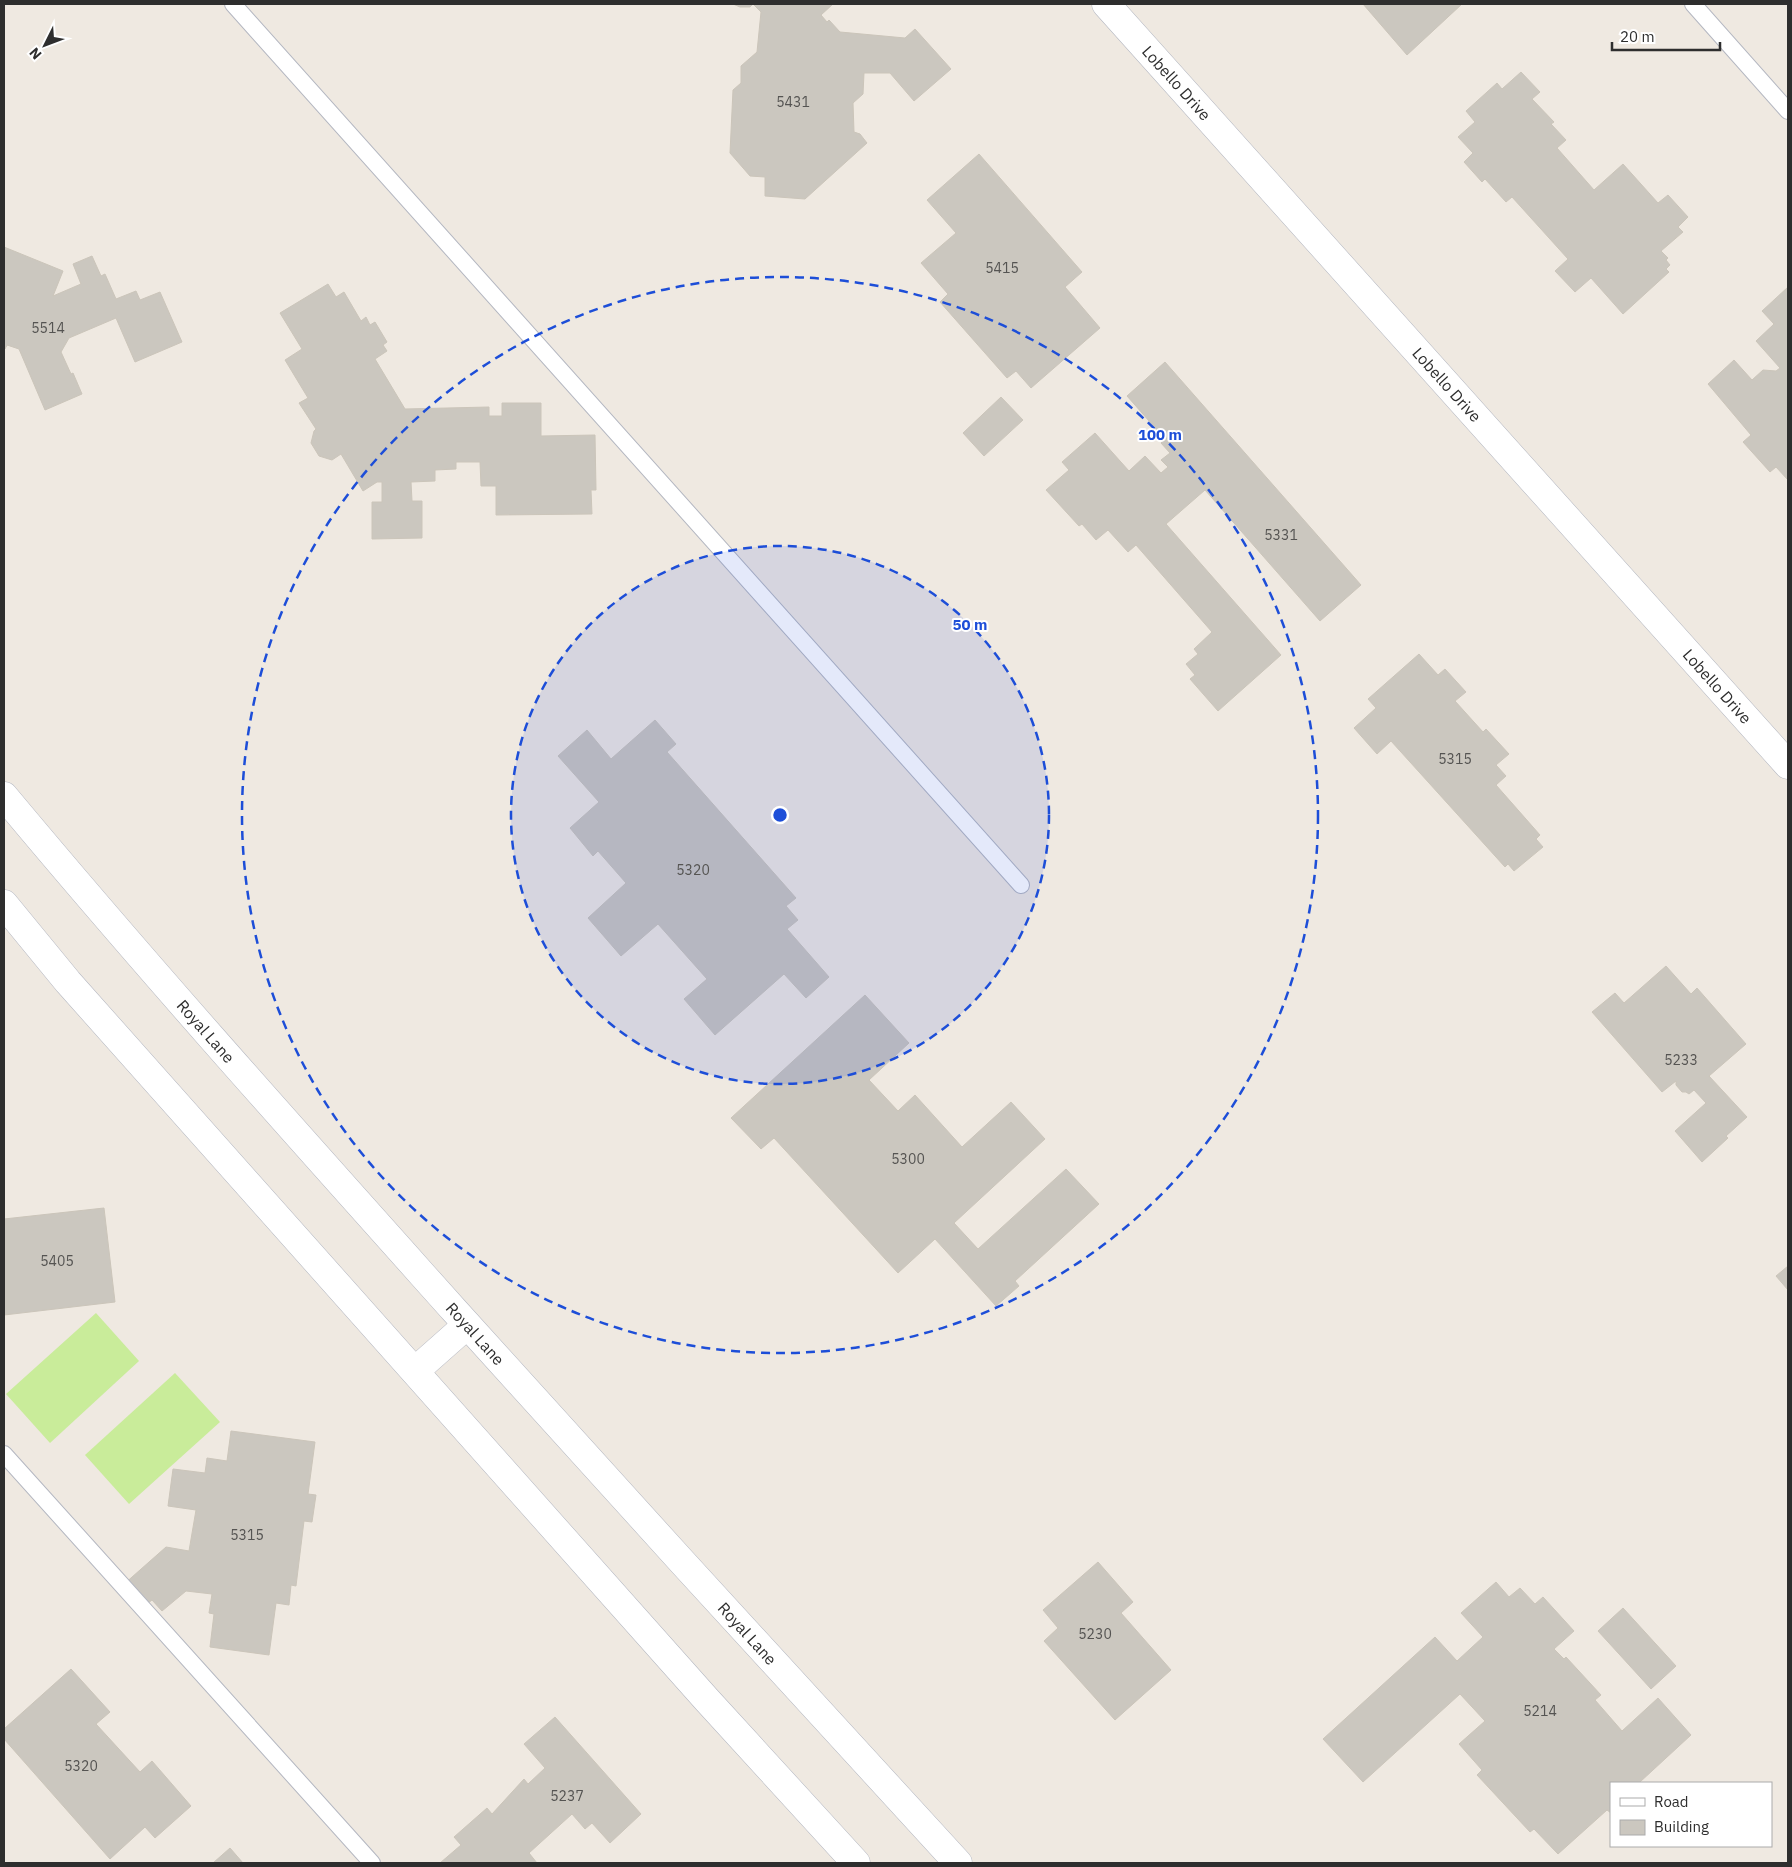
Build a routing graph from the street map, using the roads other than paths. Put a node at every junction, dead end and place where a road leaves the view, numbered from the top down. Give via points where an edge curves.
1 (233, 4) edge
2 (1106, 4) edge
3 (1693, 4) edge
4 (1788, 110) edge
5 (1788, 765) edge
6 (4, 796) edge
7 (1022, 885) dead end
8 (4, 904) edge
9 (468, 1325) junction
10 (415, 1371) junction
11 (4, 1454) edge
12 (372, 1863) edge
13 (856, 1863) edge
14 (958, 1863) edge

1 - 7 lane
2 - 5 main road, Lobello Drive
3 - 4 lane
6 - 9 main road, Royal Lane via 100,912
8 - 10 main road via 68,982
9 - 10 main road
9 - 14 main road, Royal Lane
10 - 13 main road
11 - 12 lane

